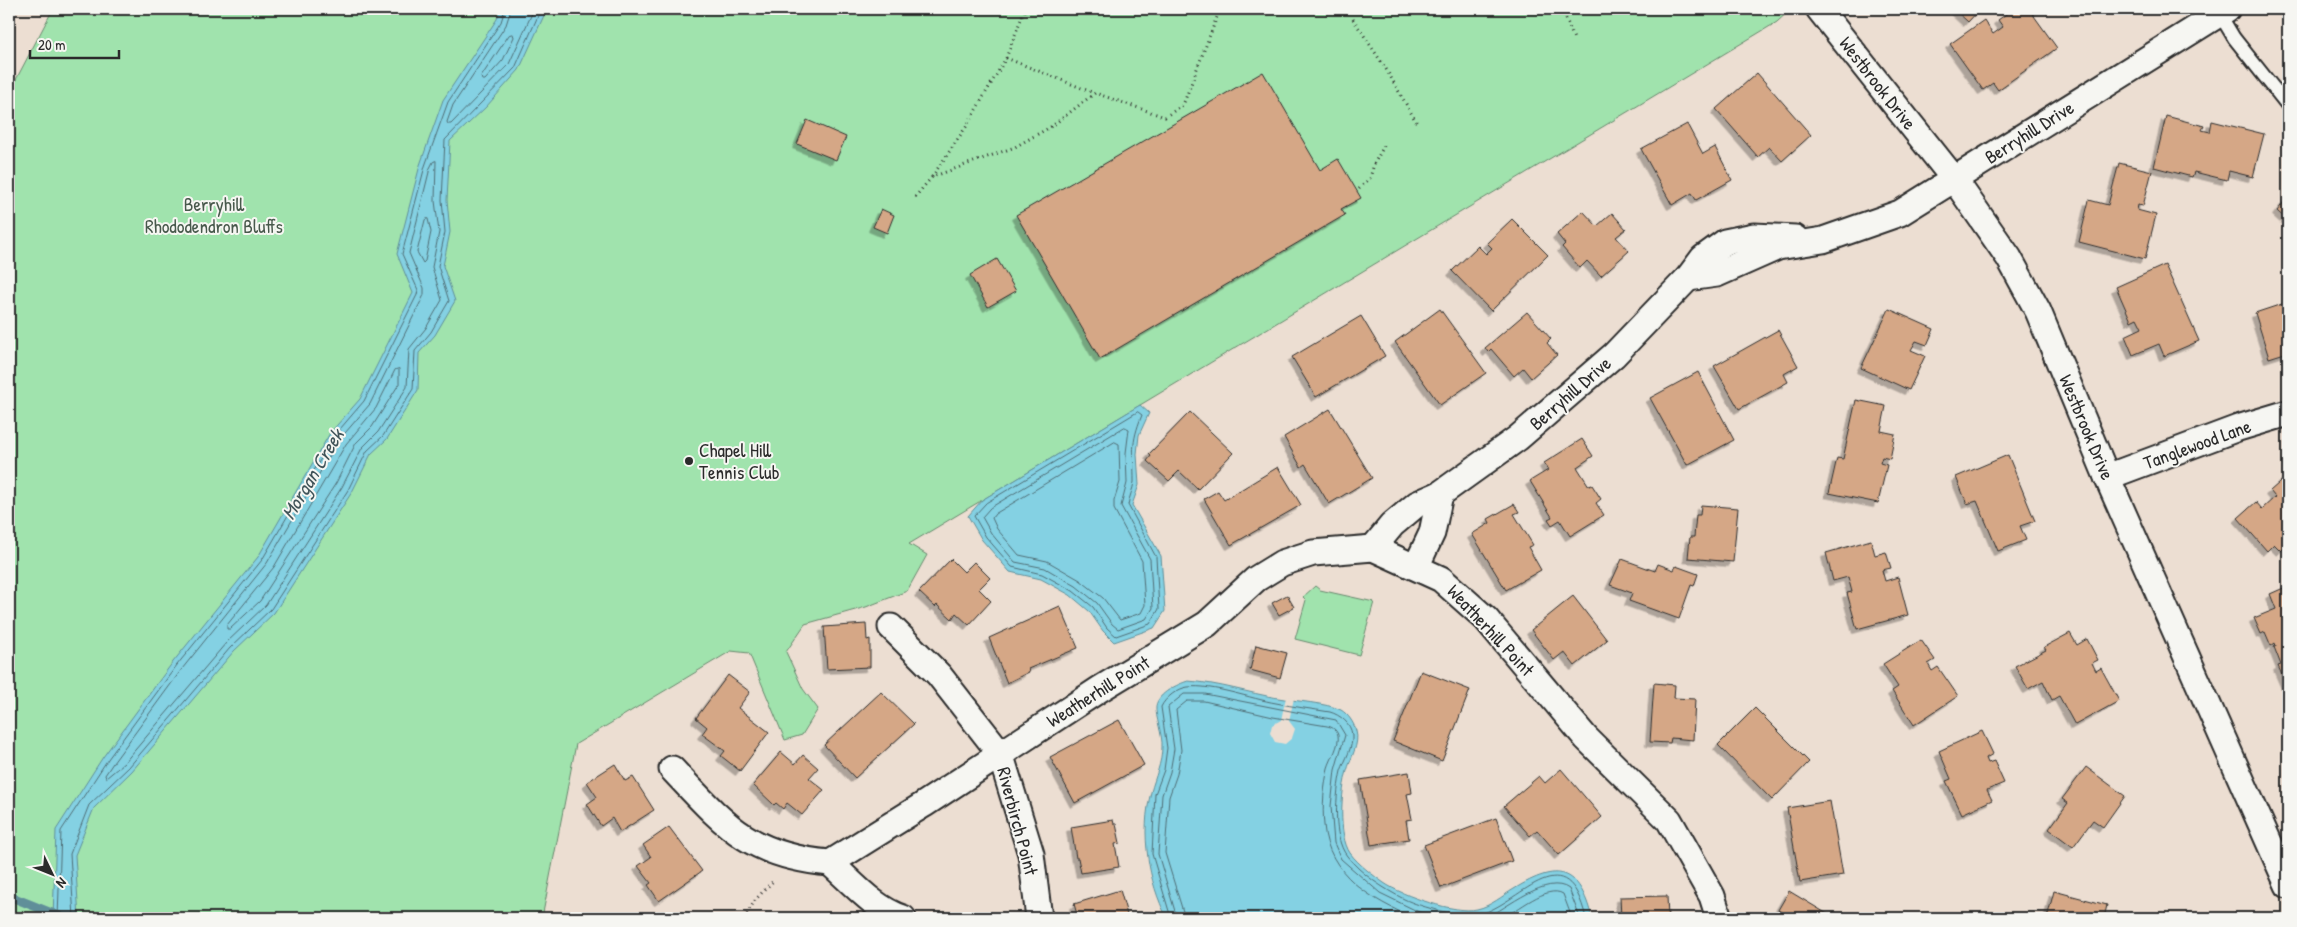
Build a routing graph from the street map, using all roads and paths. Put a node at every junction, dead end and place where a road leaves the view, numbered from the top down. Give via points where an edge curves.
1 (1025, 9) edge
2 (1220, 9) edge
3 (1562, 9) edge
4 (1819, 9) edge
5 (2223, 11) edge
6 (1353, 19) dead end
7 (1574, 40) dead end
8 (1006, 58) junction
9 (1095, 93) junction
10 (2288, 106) edge
11 (1418, 125) dead end
12 (1384, 144) dead end
13 (932, 177) junction
14 (1954, 179) junction
15 (1358, 189) dead end
16 (915, 198) dead end
17 (2288, 412) edge
18 (2107, 477) junction
19 (1440, 494) junction
20 (1373, 548) junction
21 (1416, 567) junction
22 (891, 626) dead end
23 (1000, 754) junction
24 (672, 769) dead end
25 (800, 859) junction
26 (830, 863) junction
27 (2288, 885) edge
28 (744, 918) edge
29 (903, 918) edge
30 (1039, 918) edge
31 (1719, 918) edge

1 - 8 path
2 - 9 path via 1183,105 1164,117
3 - 7 path
4 - 14 street, Westbrook Drive
5 - 10 lane via 2234,38
5 - 14 street, Berryhill Drive
6 - 11 path
8 - 9 path
8 - 13 path
9 - 13 path via 1052,126 1015,147
12 - 15 path via 1370,178
13 - 16 path
14 - 18 street, Westbrook Drive via 2009,258 2038,311
14 - 19 street, Berryhill Drive via 1900,213 1823,240 1754,236 1725,242 1702,258 1688,278 1614,355 1518,438
17 - 18 street, Tanglewood Lane
18 - 27 street, Westbrook Drive
19 - 20 street, Berryhill Drive via 1417,504 1392,525
19 - 21 street via 1432,533
20 - 21 street, Weatherhill Point
20 - 23 street, Weatherhill Point via 1313,554 1282,563 1256,578 1207,624 1100,688
21 - 31 street, Weatherhill Point via 1442,579 1486,619 1586,738 1669,820 1712,896
22 - 23 street via 939,674
23 - 26 street, Weatherhill Point
23 - 30 street, Riverbirch Point via 1031,854
24 - 25 street via 728,827 745,839 782,856
25 - 26 street
25 - 28 path via 756,899
26 - 29 street via 874,902 892,915

